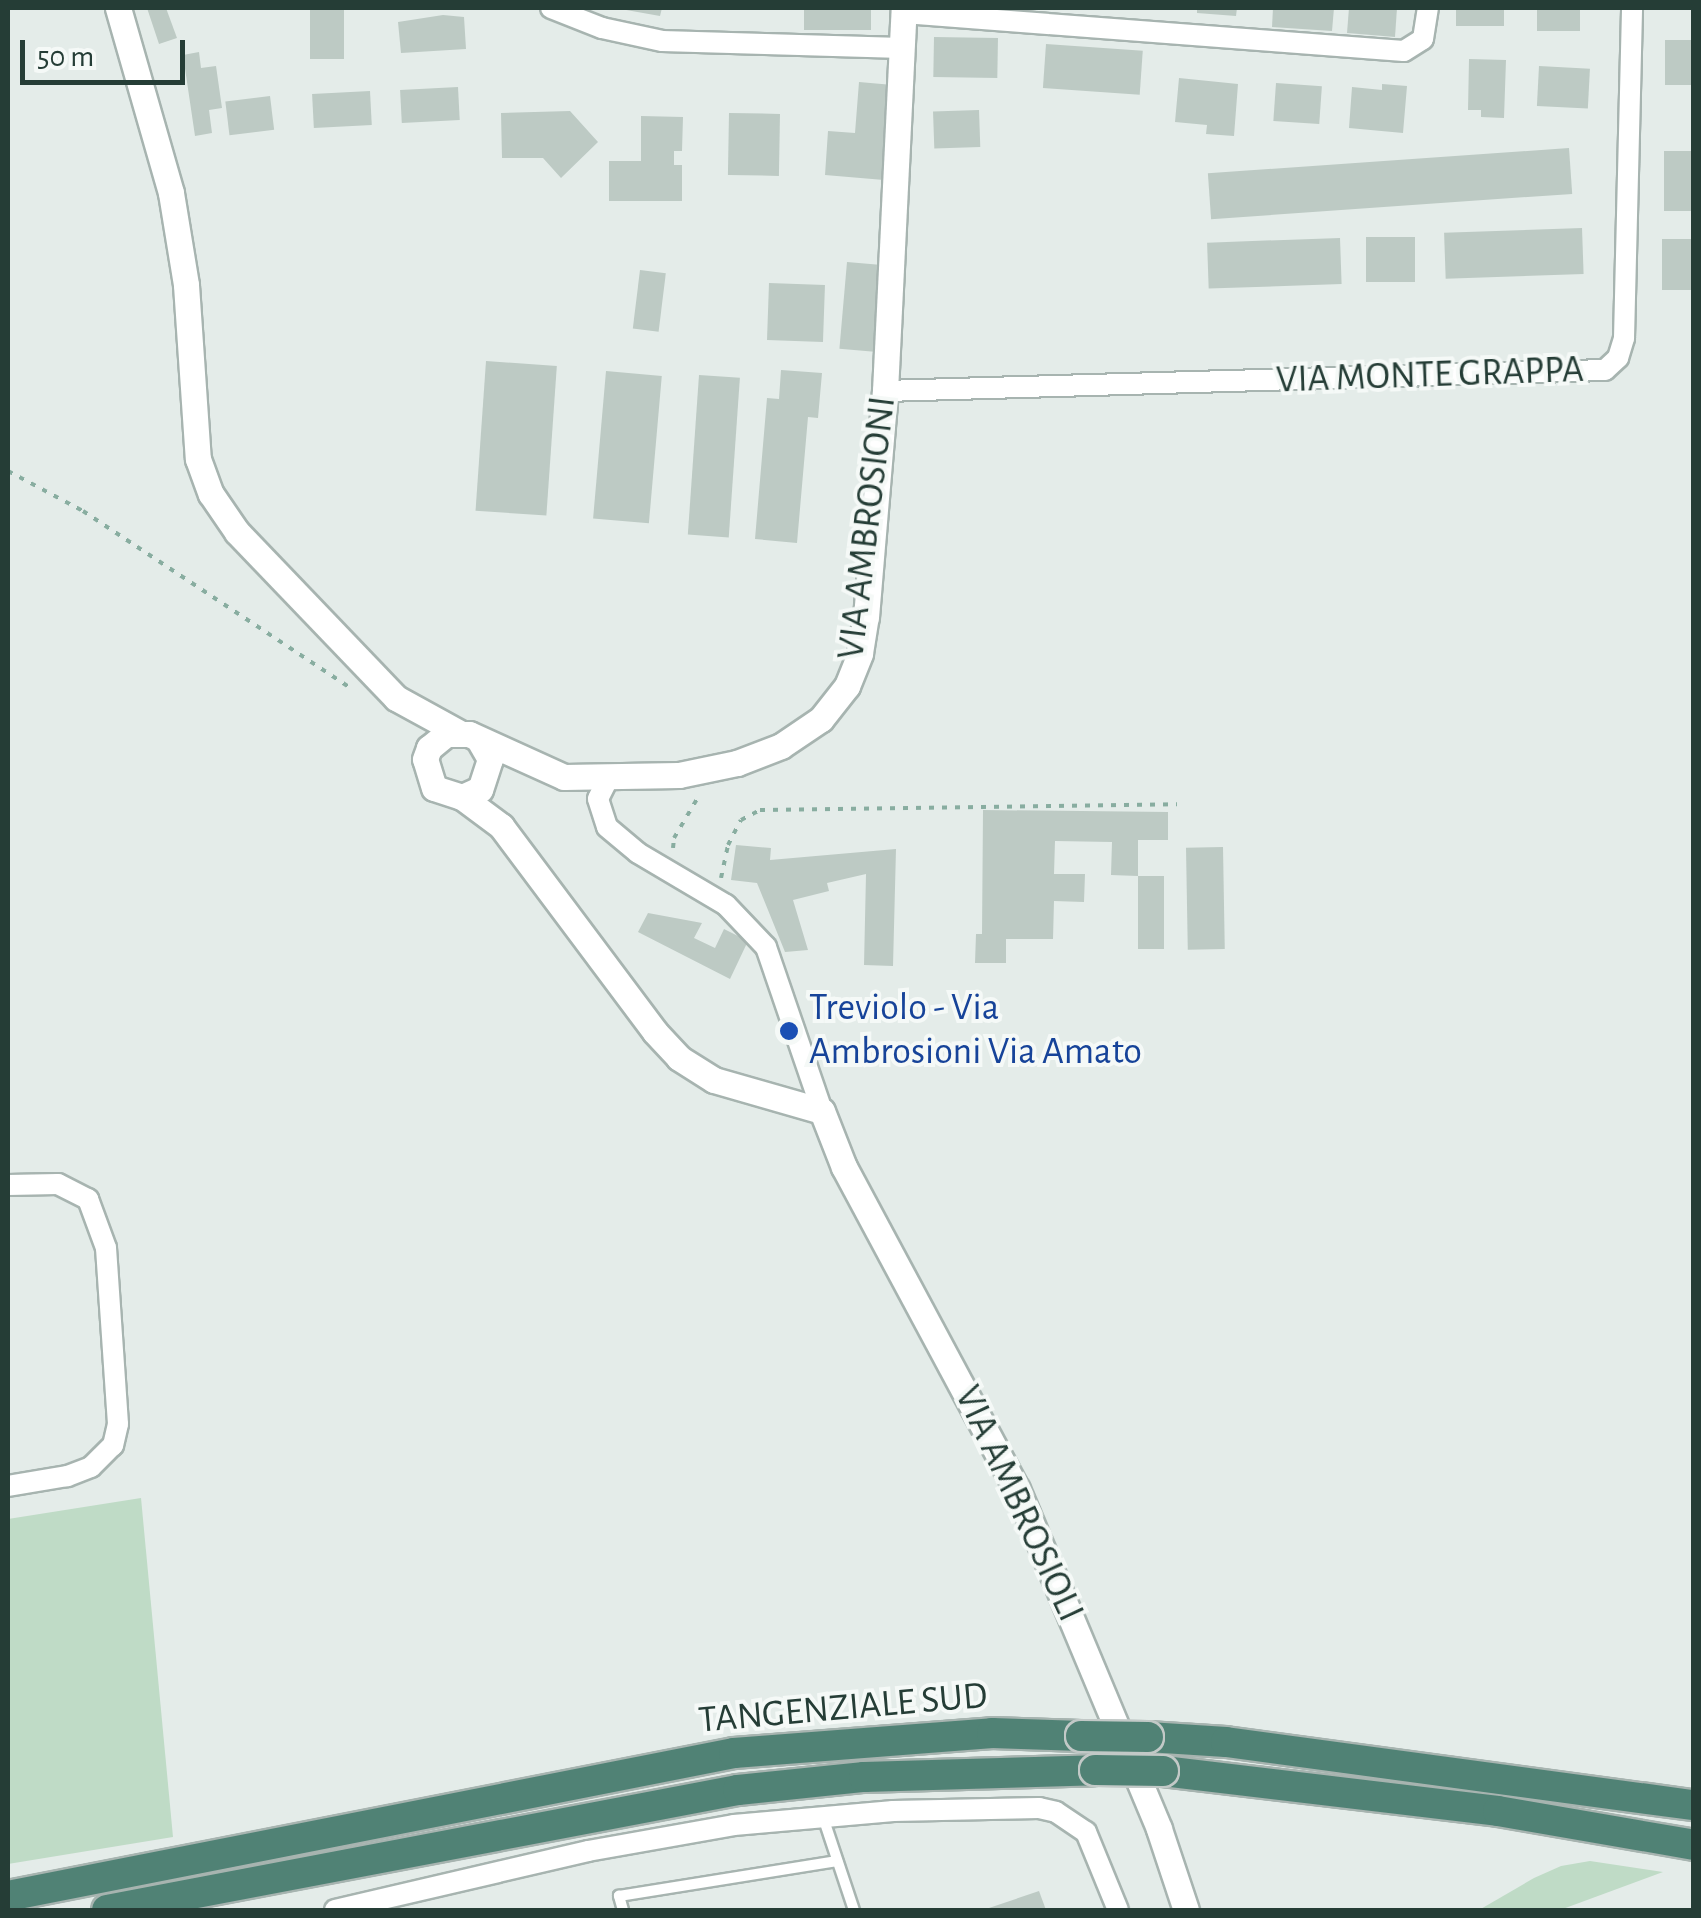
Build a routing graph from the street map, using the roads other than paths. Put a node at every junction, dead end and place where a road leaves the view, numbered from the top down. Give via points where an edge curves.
1 (118, 8) edge
2 (1428, 8) edge
3 (1632, 8) edge
4 (557, 9) edge
5 (904, 10) edge
6 (902, 48) junction
7 (885, 391) junction
8 (396, 698) junction
9 (468, 736) junction
10 (518, 756) junction
11 (425, 759) junction
12 (488, 776) junction
13 (608, 779) junction
14 (462, 797) junction
15 (501, 826) junction
16 (822, 1112) junction
17 (8, 1185) edge
18 (8, 1486) edge
19 (1694, 1805) edge
20 (822, 1816) junction
21 (581, 1817) junction
22 (1694, 1844) edge
23 (837, 1861) junction
24 (8, 1896) edge
25 (107, 1910) edge
26 (195, 1910) edge
27 (335, 1910) edge
28 (623, 1910) edge
29 (854, 1910) edge
30 (1118, 1910) edge
31 (1186, 1910) edge

1 - 8 street via 171,193 186,285 198,459 211,494 238,532
2 - 5 street via 1423,38 1404,51
3 - 7 street, VIA MONTE GRAPPA via 1624,338 1606,370
4 - 6 street via 662,42
5 - 6 street, VIA AMBROSIONI
6 - 7 street, VIA AMBROSIONI
7 - 13 street, VIA AMBROSIONI via 865,630 856,668 839,698 800,735 749,759 679,775
8 - 9 street, VIA AMBROSIONI
8 - 11 street
9 - 10 street, VIA AMBROSIONI
9 - 11 street via 437,740
9 - 12 street via 490,760
10 - 12 street
10 - 13 street, VIA AMBROSIONI via 564,777
11 - 14 street via 434,788
12 - 14 street
12 - 15 street
13 - 16 street via 598,800 607,827 712,895 766,946
14 - 15 street
15 - 16 street via 679,1058 714,1080
16 - 31 street, VIA AMBROSIOLI via 844,1167 1018,1489
17 - 18 street via 58,1184 88,1199 106,1248 118,1424 112,1444 91,1466
19 - 24 highway, TANGENZIALE SUD, bridge via 1244,1744 992,1734 734,1753
20 - 23 lane
20 - 27 street via 588,1851
20 - 30 street via 1056,1812 1086,1832
21 - 22 highway, TANGENZIALE SUD, bridge via 864,1777 1163,1771 1498,1811
21 - 25 highway, TANGENZIALE SUD
21 - 26 highway via 499,1848
23 - 28 lane via 619,1896
23 - 29 lane

